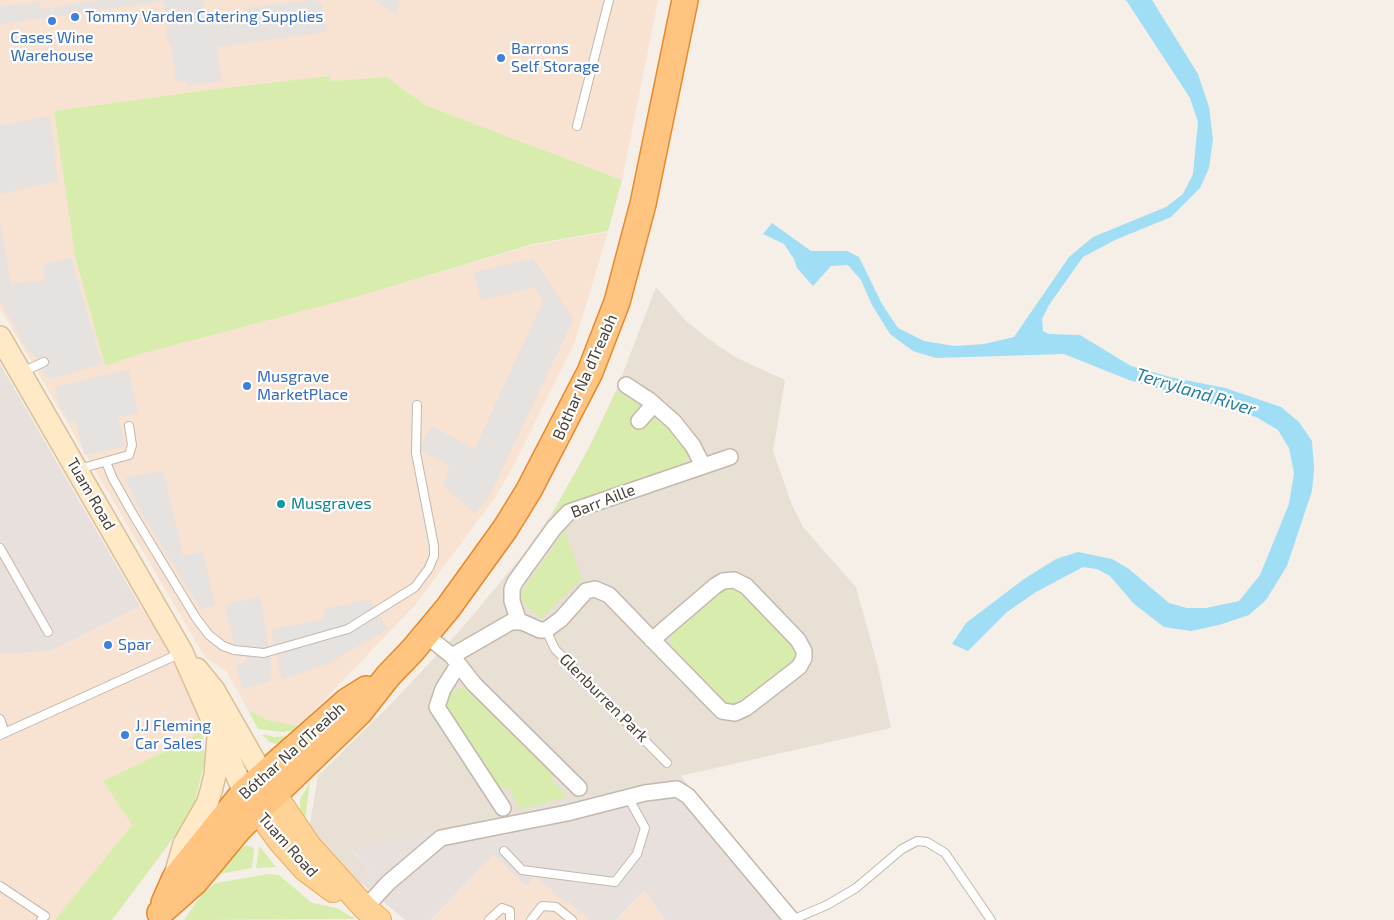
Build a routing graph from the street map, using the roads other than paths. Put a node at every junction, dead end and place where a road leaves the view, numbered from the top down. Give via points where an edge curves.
1 (609, 0) edge
2 (685, 0) edge
3 (577, 126) dead end
4 (0, 337) edge
5 (44, 362) dead end
6 (20, 373) junction
7 (626, 385) dead end
8 (654, 404) junction
9 (417, 405) dead end
10 (639, 421) dead end
11 (129, 426) dead end
12 (730, 457) dead end
13 (106, 462) junction
14 (703, 466) junction
15 (77, 470) junction
16 (0, 548) edge
17 (519, 622) junction
18 (546, 630) junction
19 (48, 632) dead end
20 (426, 635) junction
21 (652, 640) junction
22 (182, 652) junction
23 (455, 660) junction
24 (0, 719) edge
25 (2, 734) edge
26 (218, 735) junction
27 (667, 763) dead end
28 (268, 784) junction
29 (579, 788) dead end
30 (628, 797) junction
31 (251, 802) junction
32 (503, 808) dead end
33 (504, 851) dead end
34 (174, 878) junction
35 (0, 886) edge
36 (372, 914) edge
37 (158, 917) edge
38 (41, 920) edge
39 (489, 920) edge
40 (510, 920) edge
41 (531, 920) edge
42 (572, 920) edge
43 (792, 920) edge
44 (991, 920) edge

1 - 3 lane
2 - 20 highway, Bóthar Na dTreabh via 643,204 623,282 601,347 568,419 516,512
4 - 6 main road, Tuam Road
5 - 6 lane
6 - 15 main road, Tuam Road
7 - 8 street
8 - 10 street
8 - 14 street via 684,434
9 - 13 lane via 416,454 434,546 429,568 415,587 348,629 264,653 234,650 209,635 134,516
11 - 13 lane via 132,445 129,455
12 - 14 street, Barr Aille
13 - 15 lane
14 - 17 street, Barr Aille via 570,512 554,528 515,582 512,601
15 - 22 main road, Tuam Road
16 - 19 lane
17 - 18 street
17 - 23 street via 511,622 492,631
18 - 21 street via 557,623 586,591 595,589 609,595
18 - 27 lane, Glenburren Park via 555,649
20 - 23 street
20 - 28 highway, Bóthar Na dTreabh via 388,676 347,701
21 - 21 street via 722,711 728,713 746,708 799,667 804,658 798,640 746,586 734,580 723,580
22 - 25 lane
22 - 26 main road, Tuam Road
22 - 28 main road, Tuam Road via 214,690
23 - 29 street via 474,684
23 - 32 street via 437,707
24 - 25 lane
26 - 31 main road, Tuam Road
26 - 34 main road via 211,791 184,844
28 - 31 highway, Bóthar Na dTreabh
28 - 36 main road, Tuam Road via 309,846
30 - 33 lane via 645,828 637,854 615,882 522,870
30 - 36 street via 567,813 441,838 388,883
30 - 43 street via 677,789 688,796
31 - 34 highway, Bóthar Na dTreabh
31 - 36 main road, Tuam Road via 305,869
31 - 37 highway, Bóthar Na dTreabh via 194,882
34 - 37 highway, Bóthar Na dTreabh
35 - 38 lane via 45,916
39 - 40 lane via 502,908 510,911
41 - 42 lane via 542,906 556,907
43 - 44 lane via 856,888 902,849 917,841 927,842 945,853

